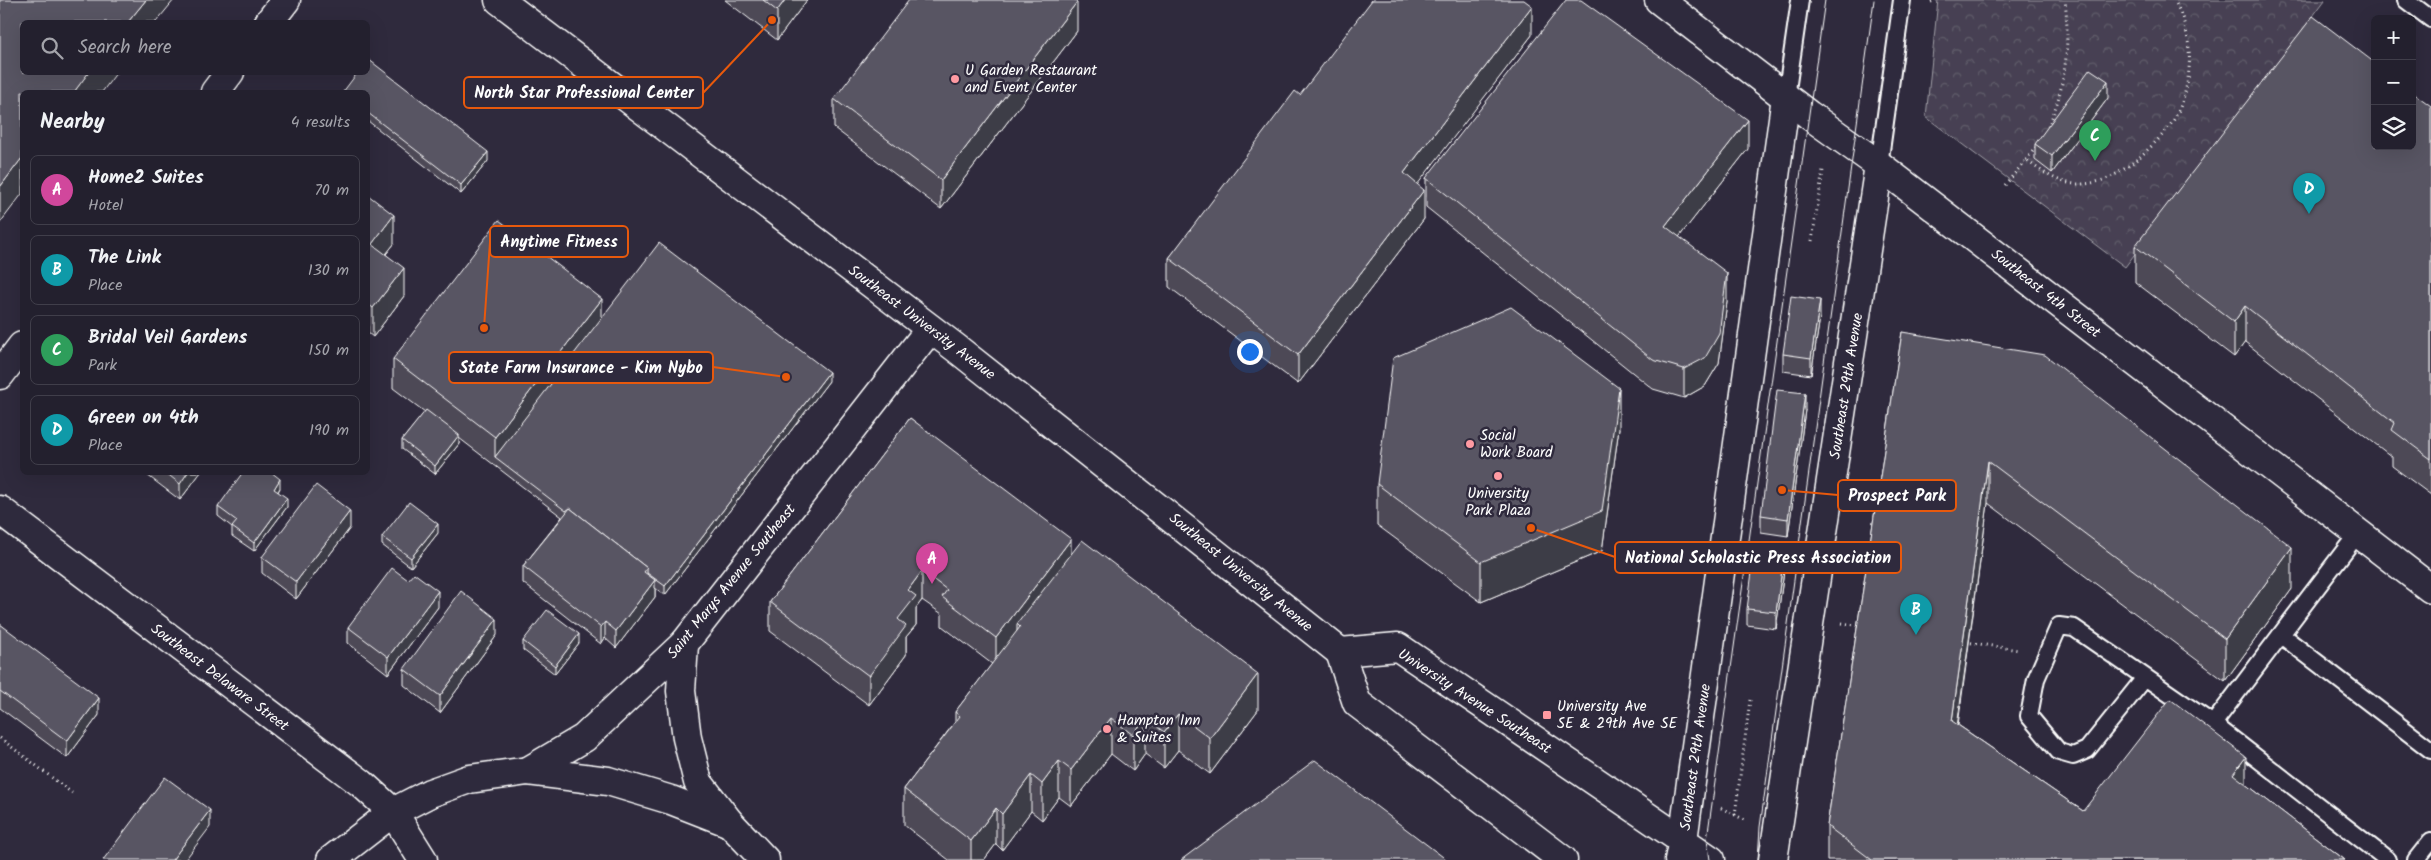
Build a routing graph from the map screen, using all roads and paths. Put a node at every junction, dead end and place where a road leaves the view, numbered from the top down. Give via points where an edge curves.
1 (286, 0) edge
2 (499, 0) edge
3 (1659, 0) edge
4 (1800, 0) edge
5 (1902, 0) edge
6 (1936, 0) edge
7 (2065, 0) edge
8 (2174, 0) edge
9 (2406, 0) edge
10 (1931, 2) dead end
11 (2431, 18) edge
12 (270, 20) edge
13 (228, 75) edge
14 (216, 90) edge
15 (1786, 97) junction
16 (2046, 131) edge
17 (2037, 146) edge
18 (2026, 160) junction
19 (1879, 165) junction
20 (1823, 170) dead end
21 (2005, 185) dead end
22 (1812, 241) dead end
23 (930, 329) junction
24 (20, 349) edge
25 (0, 375) edge
26 (0, 510) edge
27 (2358, 533) junction
28 (2431, 589) edge
29 (1842, 623) dead end
30 (1869, 627) edge
31 (2281, 635) junction
32 (1960, 641) edge
33 (684, 644) junction
34 (1340, 652) junction
35 (2047, 654) junction
36 (2144, 679) junction
37 (1750, 700) dead end
38 (2213, 724) junction
39 (0, 738) edge
40 (2431, 750) edge
41 (528, 771) junction
42 (72, 793) dead end
43 (1720, 807) dead end
44 (393, 812) junction
45 (1735, 815) junction
46 (730, 823) junction
47 (1752, 823) dead end
48 (2431, 842) edge
49 (1681, 850) edge
50 (331, 860) edge
51 (423, 860) edge
52 (765, 860) edge
53 (1563, 860) edge
54 (1711, 860) edge
55 (1773, 860) edge
56 (2388, 860) edge
57 (2416, 860) edge

1 - 12 street
2 - 23 street, Southeast University Avenue
3 - 15 street, Southeast 4th Street
4 - 15 lane, Southeast 29th Avenue
5 - 19 lane, Southeast 29th Avenue
6 - 10 path
7 - 16 path via 2066,63 2061,93
8 - 18 path via 2186,31 2190,56 2188,83 2176,115 2161,137 2112,177 2093,182 2064,182
9 - 11 lane
13 - 14 street
15 - 19 street, Southeast 4th Street
15 - 49 street, Southeast 29th Avenue
17 - 18 path
18 - 21 path
19 - 27 street, Southeast 4th Street
19 - 55 street, Southeast 29th Avenue
20 - 22 path
23 - 33 street, Saint Marys Avenue Southeast
23 - 34 street, Southeast University Avenue
24 - 25 street
26 - 44 street, Southeast Delaware Street via 361,783
27 - 28 street, Southeast 4th Street
27 - 31 lane
29 - 30 path
31 - 38 lane
31 - 40 lane
32 - 35 path
33 - 41 street, Saint Marys Avenue Southeast via 584,738
33 - 46 street via 681,691 686,738 698,782
34 - 49 street, University Avenue Southeast via 1398,647
34 - 53 street via 1357,702
35 - 36 lane via 2059,626 2074,628
35 - 36 lane via 2036,679 2029,716 2059,752 2073,756 2087,750
36 - 38 lane
37 - 45 path
38 - 56 lane
39 - 42 path
41 - 44 street, Saint Marys Avenue Southeast via 469,779 430,793
41 - 46 street via 608,781 671,800
43 - 45 path
44 - 50 street, Saint Marys Avenue Southeast
44 - 51 street, Southeast Delaware Street
45 - 47 path
46 - 52 street
48 - 57 lane
49 - 54 street, University Avenue Southeast

